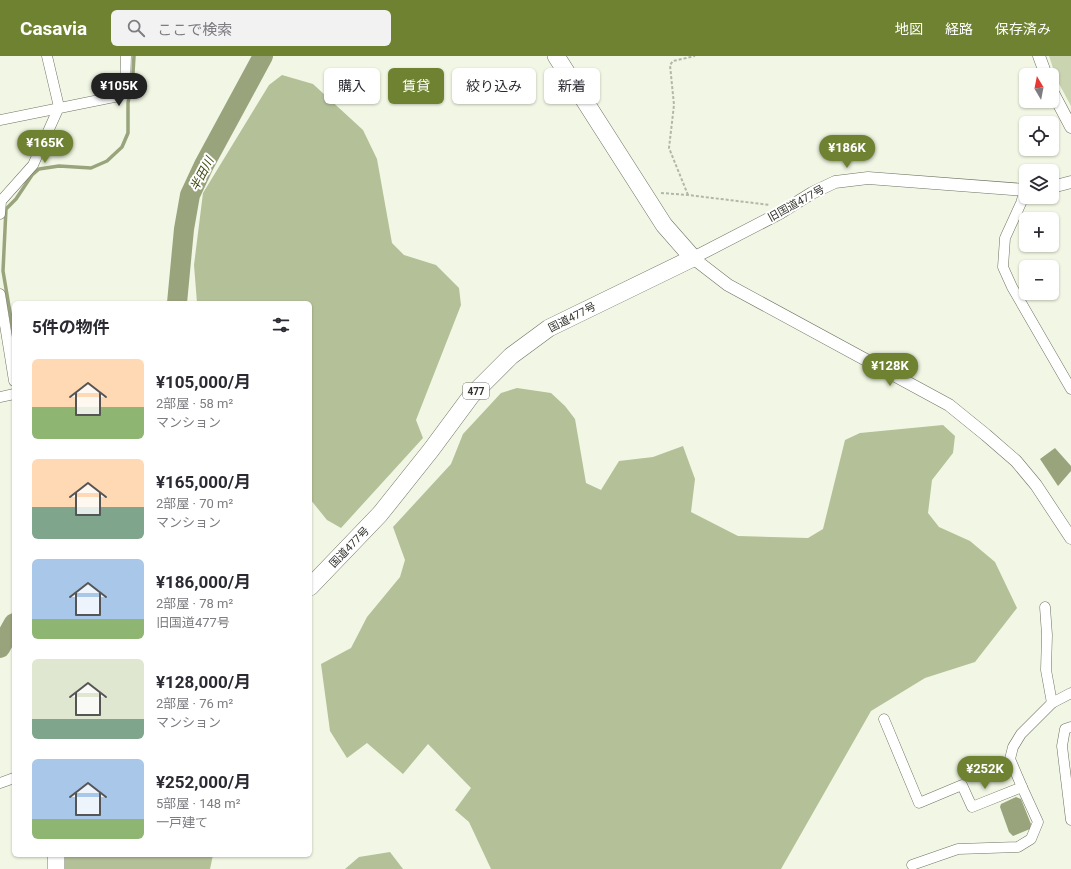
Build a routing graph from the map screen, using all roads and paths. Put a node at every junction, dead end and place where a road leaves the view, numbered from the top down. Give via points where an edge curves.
1 (47, 56) edge
2 (126, 56) edge
3 (556, 56) edge
4 (695, 56) edge
5 (1039, 56) edge
6 (1043, 68) edge
7 (1059, 105) edge
8 (59, 107) junction
9 (0, 120) edge
10 (1071, 127) edge
11 (1071, 182) edge
12 (1059, 185) edge
13 (1019, 189) edge
14 (688, 195) junction
15 (646, 198) junction
16 (0, 201) edge
17 (1021, 204) edge
18 (780, 213) junction
19 (0, 214) edge
20 (693, 258) junction
21 (0, 294) edge
22 (12, 369) edge
23 (1071, 389) edge
24 (12, 394) edge
25 (0, 397) edge
26 (1071, 538) edge
27 (312, 585) edge
28 (1045, 607) dead end
29 (1071, 693) edge
30 (1052, 703) junction
31 (884, 719) dead end
32 (1071, 727) edge
33 (12, 779) edge
34 (0, 783) edge
35 (1022, 787) junction
36 (1071, 820) edge
37 (56, 857) edge
38 (912, 865) dead end
39 (56, 869) edge

1 - 8 street
2 - 8 street via 125,89 118,96
3 - 15 highway
4 - 14 path via 671,62 670,68 674,105 669,148
5 - 6 street
7 - 10 street
8 - 9 street
8 - 16 street via 32,165
11 - 12 street
13 - 18 street, 旧国道477号 via 868,178 835,182
14 - 15 path via 659,193
14 - 18 path via 771,205
15 - 20 highway via 664,225
16 - 19 street
17 - 23 street via 1005,238 1003,267
18 - 20 street, 旧国道477号
20 - 26 street via 728,285 949,405 1016,461 1036,485
20 - 27 highway, 国道477号 / 477 via 548,328 511,356 470,396 380,514
21 - 22 street
24 - 25 street
28 - 30 street via 1046,670
29 - 30 street
30 - 35 street via 1021,734 1013,747 1010,759
31 - 35 street via 919,803 962,785 972,807
32 - 36 street via 1065,729 1062,746
33 - 34 street
35 - 38 street via 1038,822 1031,839 1018,848 958,849
37 - 39 highway

